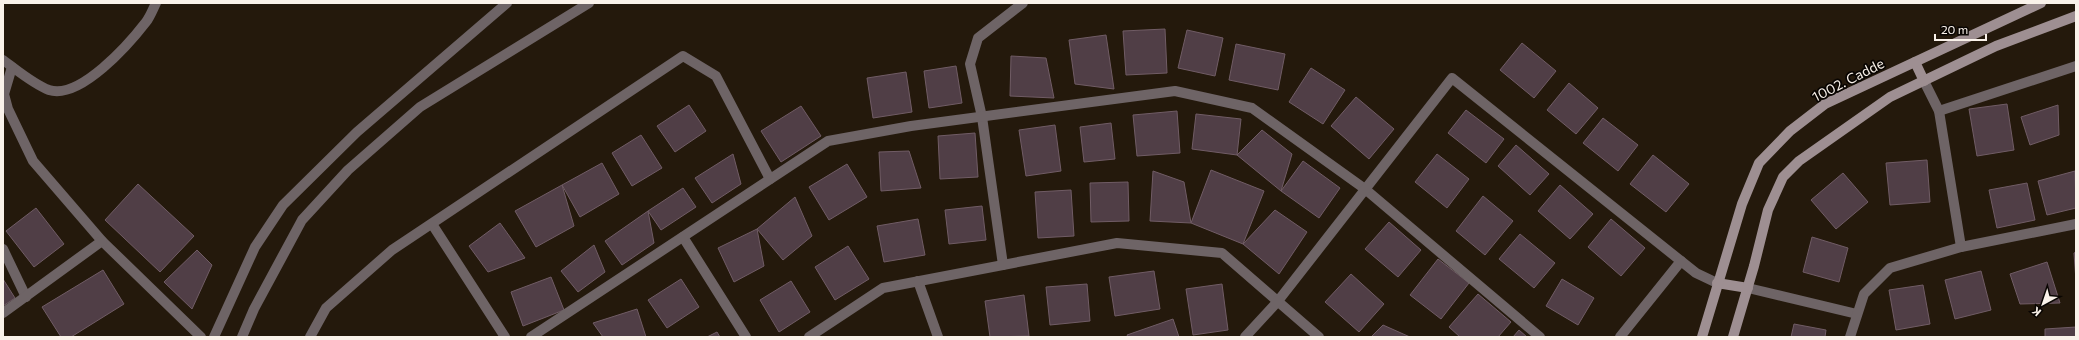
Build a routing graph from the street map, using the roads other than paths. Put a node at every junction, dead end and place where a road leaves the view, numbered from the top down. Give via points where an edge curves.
1 (156, 3) edge
2 (507, 3) edge
3 (589, 3) edge
4 (1023, 3) edge
5 (2042, 3) edge
6 (2076, 16) edge
7 (3, 60) edge
8 (1915, 62) junction
9 (2076, 66) edge
10 (12, 67) junction
11 (1924, 81) junction
12 (1940, 111) junction
13 (982, 117) junction
14 (770, 179) junction
15 (1365, 189) junction
16 (432, 224) junction
17 (2076, 224) edge
18 (683, 237) junction
19 (102, 241) junction
20 (1961, 247) junction
21 (3, 249) edge
22 (1681, 261) junction
23 (1003, 265) junction
24 (918, 281) junction
25 (1717, 283) junction
26 (1748, 288) junction
27 (26, 297) junction
28 (1278, 301) junction
29 (3, 313) edge
30 (1857, 314) junction
31 (201, 337) edge
32 (214, 337) edge
33 (242, 337) edge
34 (310, 337) edge
35 (505, 337) edge
36 (531, 337) edge
37 (746, 337) edge
38 (809, 337) edge
39 (938, 337) edge
40 (1245, 337) edge
41 (1319, 337) edge
42 (1540, 337) edge
43 (1620, 337) edge
44 (1702, 337) edge
45 (1733, 337) edge
46 (1850, 337) edge

1 - 10 street via 147,21 108,65 93,77 72,87 50,90
2 - 32 street via 357,132 283,205 255,247
3 - 33 street via 420,107 348,170 302,220 254,309
4 - 13 street via 978,38 970,64
5 - 8 main road, 1002. Cadde
6 - 11 main road via 1996,46
7 - 10 street
8 - 11 main road
8 - 25 main road, 1002. Cadde via 1825,104 1790,131 1759,163 1742,204
9 - 12 street
10 - 19 street via 4,94 8,109 33,161
11 - 12 street
11 - 26 main road via 1890,97 1799,161 1783,177 1768,210
12 - 20 street
13 - 14 street via 911,126 828,141
13 - 15 street via 1175,91 1252,108
13 - 23 street
14 - 16 street via 716,76 683,56
14 - 18 street
15 - 22 street via 1452,78
15 - 28 street
15 - 42 street
16 - 34 street via 392,250 326,308
16 - 35 street
17 - 20 street
18 - 36 street
18 - 37 street
19 - 27 street
19 - 31 street
20 - 30 street via 1890,268 1864,294
21 - 27 street
22 - 25 street via 1696,273
22 - 43 street
23 - 24 street
23 - 28 street via 1117,243 1222,253
24 - 38 street via 883,288
24 - 39 street
25 - 26 main road
25 - 44 main road, 1002. Cadde
26 - 30 street
26 - 45 main road
27 - 29 street
28 - 40 street
28 - 41 street
30 - 46 street

